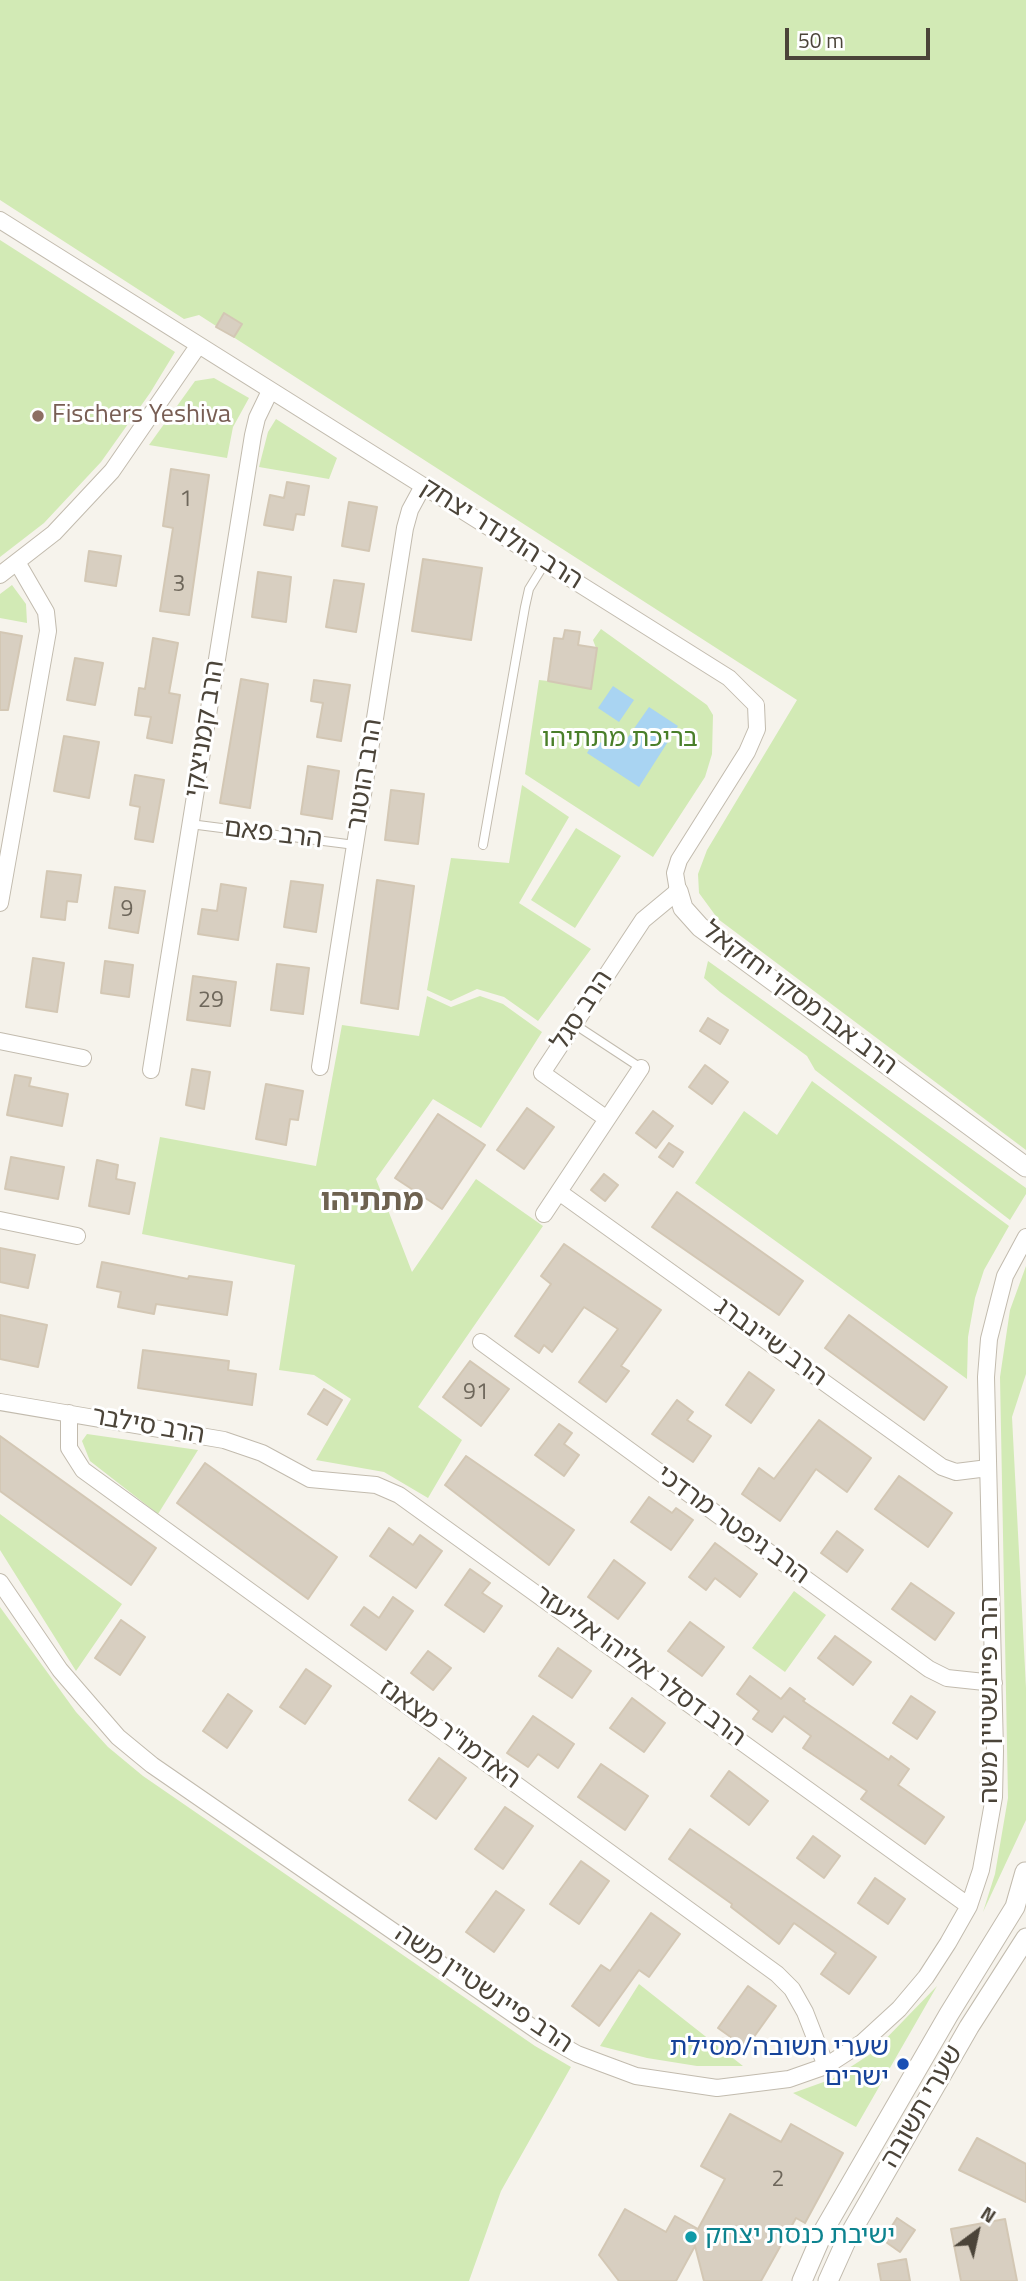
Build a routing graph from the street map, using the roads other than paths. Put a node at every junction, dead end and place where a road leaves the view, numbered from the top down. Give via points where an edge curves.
1 (0, 220) edge
2 (198, 346) junction
3 (270, 391) junction
4 (423, 486) junction
5 (17, 562) junction
6 (545, 563) junction
7 (0, 575) edge
8 (190, 824) junction
9 (355, 845) junction
10 (483, 845) dead end
11 (678, 891) junction
12 (0, 903) edge
13 (575, 1024) junction
14 (0, 1041) edge
15 (82, 1058) dead end
16 (320, 1067) dead end
17 (641, 1069) joint
18 (151, 1070) dead end
19 (607, 1119) junction
20 (1026, 1167) edge
21 (559, 1192) junction
22 (544, 1214) dead end
23 (0, 1220) edge
24 (77, 1236) dead end
25 (1026, 1237) edge
26 (481, 1342) dead end
27 (0, 1402) edge
28 (69, 1413) junction
29 (988, 1468) junction
30 (290, 1470) joint
31 (0, 1583) edge
32 (994, 1682) junction
33 (1026, 1871) edge
34 (970, 1906) junction
35 (1026, 1938) edge
36 (826, 2066) junction
37 (802, 2281) edge
38 (828, 2281) edge

1 - 2 street, הרב הולנדר יצחק
2 - 3 street, הרב הולנדר יצחק
2 - 5 street via 112,471 54,533
3 - 4 street, הרב הולנדר יצחק
3 - 8 street, הרב קמניצקי via 253,435
4 - 6 street, הרב הולנדר יצחק
4 - 9 street, הרב הוטנר via 405,528
5 - 7 street
5 - 12 street via 47,612 48,631
6 - 10 lane via 529,589 525,607
6 - 11 street, הרב הולנדר יצחק via 729,678 756,705 758,718 747,752 687,844 675,873
8 - 9 lane, הרב פאם
8 - 18 street, הרב קמניצקי
9 - 16 street, הרב הוטנר
11 - 13 street, הרב סגל via 643,919
11 - 20 street, הרב אברמסקי יחזקאל via 683,908 700,927
13 - 17 lane
13 - 19 street, הרב סגל via 542,1073
14 - 15 street
17 - 19 street
19 - 21 street
21 - 22 street
21 - 29 street, הרב שיינברג via 942,1467 956,1472
23 - 24 street
25 - 29 street, הרב פיינשטיין משה via 1005,1276 989,1339
26 - 32 street, הרב גיפטר מרדכי via 929,1669 947,1678
27 - 28 street, הרב סילבר
28 - 30 street, הרב סילבר via 223,1440 262,1453
28 - 36 street, האדמו"ר מצאנז via 69,1448 83,1470 777,1975 792,1989 805,2012
29 - 32 street, הרב פיינשטיין משה
30 - 34 street, הרב דסלר אליהו אליעזר via 327,1482 376,1485 399,1495
31 - 36 street, הרב פיינשטיין משה via 60,1670 118,1737 542,2034 636,2077 717,2088 789,2079
32 - 34 street, הרב פיינשטיין משה via 994,1797
33 - 37 street, שערי תשובה via 1015,1907 830,2220
34 - 36 street, הרב פיינשטיין משה via 926,1977 899,2009 863,2042
35 - 38 street, שערי תשובה via 969,2027 846,2241

